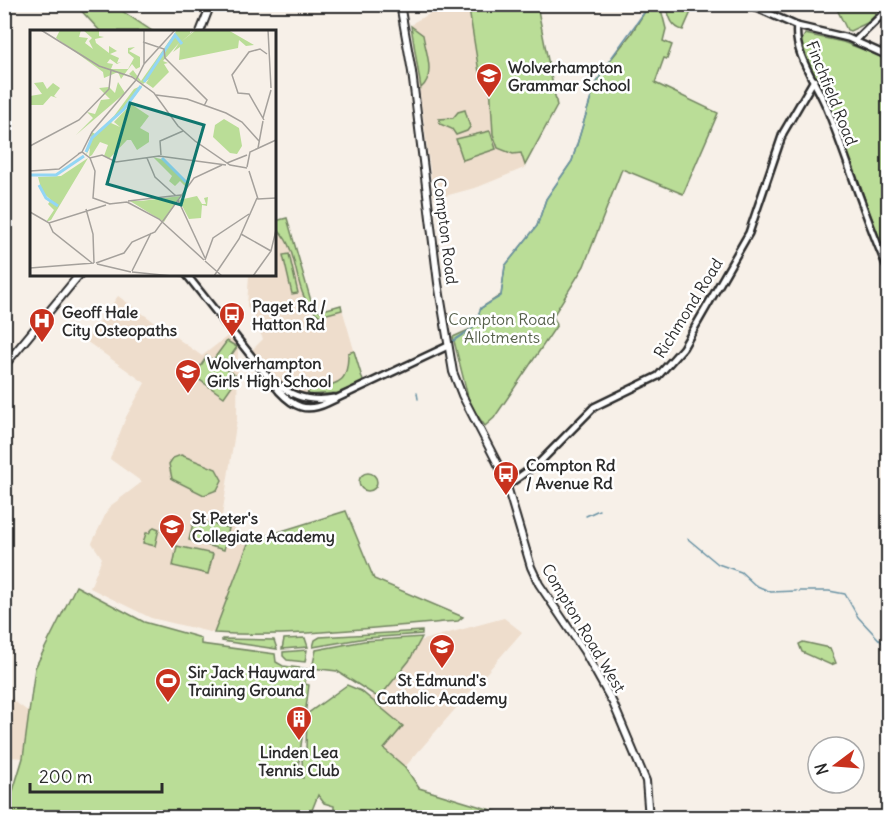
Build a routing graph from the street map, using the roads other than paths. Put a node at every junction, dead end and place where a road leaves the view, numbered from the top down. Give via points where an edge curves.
1 (211, 4) edge
2 (400, 4) edge
3 (748, 4) edge
4 (888, 9) edge
5 (798, 26) junction
6 (201, 30) edge
7 (855, 41) junction
8 (888, 56) edge
9 (814, 80) junction
10 (888, 269) edge
11 (78, 276) edge
12 (188, 276) edge
13 (448, 346) junction
14 (4, 366) edge
15 (266, 373) junction
16 (338, 397) junction
17 (508, 485) junction
18 (649, 818) edge

1 - 6 highway
2 - 13 highway, Compton Road
3 - 5 street
4 - 7 street
5 - 7 street
5 - 9 street, Finchfield Road via 796,41
7 - 8 street
9 - 10 street, Finchfield Road
9 - 17 street, Richmond Road via 783,133 749,233 683,348 658,376 594,407 540,462
11 - 14 highway
12 - 15 street
13 - 16 street
13 - 17 highway, Compton Road via 459,388
15 - 16 street via 296,396 314,400
15 - 16 street via 297,407 314,408
17 - 18 highway, Compton Road West via 535,576 600,677 630,742 648,791

